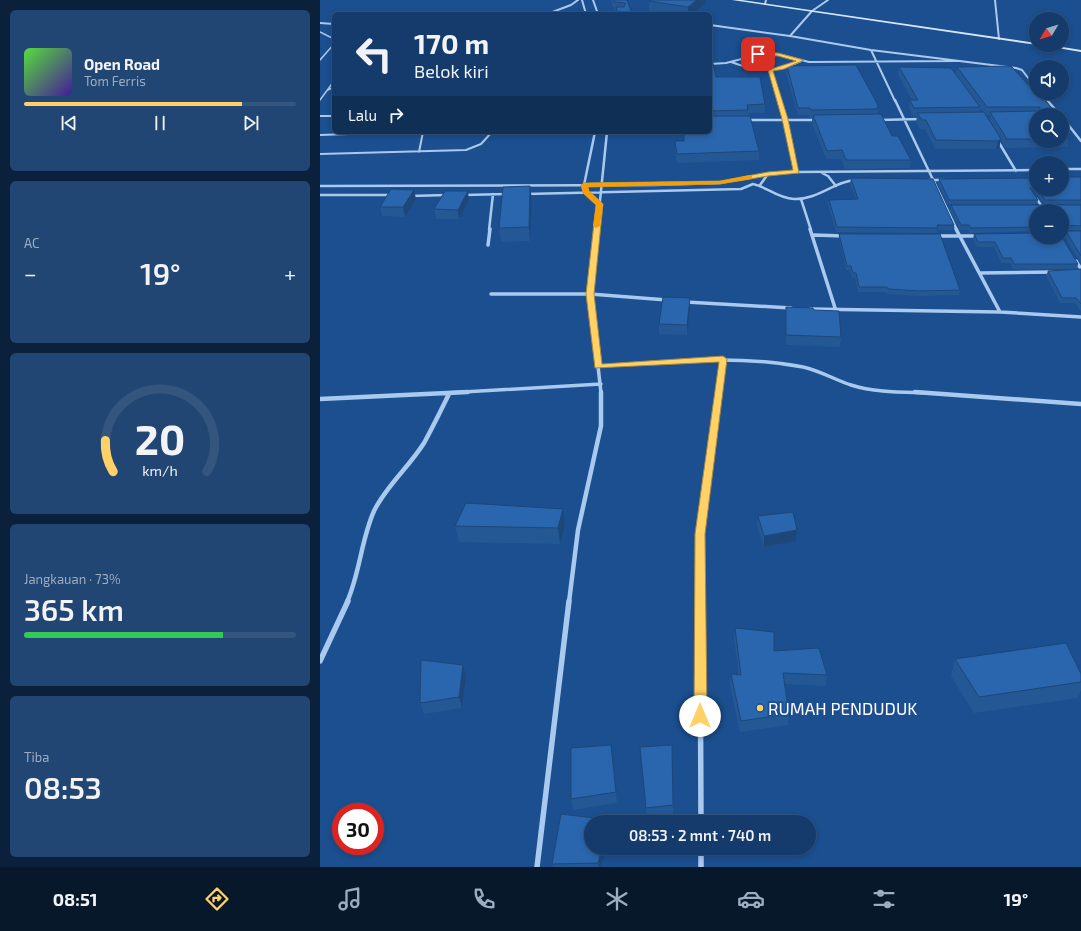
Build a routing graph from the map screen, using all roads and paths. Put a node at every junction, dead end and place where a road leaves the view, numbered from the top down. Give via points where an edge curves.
1 (578, 0) edge
2 (582, 0) edge
3 (593, 0) edge
4 (734, 0) edge
5 (828, 0) edge
6 (995, 0) edge
7 (766, 2) edge
8 (812, 11) junction
9 (552, 12) edge
10 (585, 12) edge
11 (597, 12) edge
12 (320, 23) edge
13 (332, 24) edge
14 (712, 24) edge
15 (320, 32) edge
16 (790, 36) junction
17 (332, 38) edge
18 (1000, 39) junction
19 (1029, 43) edge
20 (332, 46) edge
21 (1069, 49) edge
22 (871, 50) junction
23 (1081, 51) edge
24 (320, 60) edge
25 (801, 60) junction
26 (964, 61) junction
27 (731, 62) junction
28 (876, 63) junction
29 (712, 64) edge
30 (770, 70) junction
31 (1029, 79) edge
32 (332, 84) edge
33 (332, 88) edge
34 (328, 90) junction
35 (320, 100) edge
36 (1047, 100) edge
37 (1054, 108) edge
38 (320, 116) edge
39 (332, 116) edge
40 (785, 119) junction
41 (903, 119) junction
42 (925, 119) edge
43 (740, 120) edge
44 (822, 120) edge
45 (875, 120) edge
46 (1069, 126) edge
47 (320, 134) edge
48 (332, 134) edge
49 (423, 134) edge
50 (491, 134) edge
51 (595, 134) edge
52 (607, 134) edge
53 (996, 138) edge
54 (1081, 142) edge
55 (419, 152) junction
56 (320, 154) edge
57 (1069, 169) edge
58 (1081, 169) edge
59 (1029, 170) edge
60 (929, 171) junction
61 (1016, 171) junction
62 (797, 172) junction
63 (820, 172) junction
64 (768, 174) junction
65 (863, 180) edge
66 (926, 180) edge
67 (933, 180) junction
68 (948, 180) edge
69 (584, 185) junction
70 (603, 185) junction
71 (760, 185) junction
72 (836, 186) junction
73 (321, 187) edge
74 (601, 191) junction
75 (586, 192) junction
76 (494, 194) junction
77 (508, 194) edge
78 (523, 194) edge
79 (320, 195) edge
80 (454, 195) edge
81 (462, 195) edge
82 (392, 196) edge
83 (407, 196) edge
84 (801, 199) junction
85 (599, 204) junction
86 (945, 207) junction
87 (953, 207) edge
88 (814, 235) junction
89 (845, 236) edge
90 (931, 236) edge
91 (962, 236) junction
92 (984, 236) edge
93 (488, 245) dead end
94 (1073, 256) edge
95 (1081, 269) edge
96 (1058, 272) edge
97 (1073, 272) edge
98 (1081, 272) edge
99 (980, 273) junction
100 (491, 294) dead end
101 (590, 294) junction
102 (671, 301) edge
103 (678, 301) edge
104 (796, 308) edge
105 (804, 309) edge
106 (836, 311) junction
107 (1000, 312) junction
108 (1081, 317) edge
109 (723, 359) junction
110 (598, 366) junction
111 (601, 384) junction
112 (449, 394) junction
113 (320, 399) edge
114 (1081, 404) edge
115 (320, 661) edge
116 (701, 815) edge
117 (701, 855) edge
118 (537, 867) edge
119 (701, 867) edge

1 - 9 street
2 - 10 street
3 - 11 street
4 - 7 main road
5 - 8 street
6 - 18 street
7 - 8 main road
8 - 16 street
8 - 18 main road
12 - 13 street
14 - 16 street
15 - 17 lane
16 - 22 street
18 - 19 main road
20 - 24 lane
21 - 23 main road
22 - 26 street
22 - 28 street
25 - 27 street via 764,53
25 - 28 street
25 - 30 street via 783,68
26 - 28 street
26 - 31 street via 1016,68 1022,70
27 - 29 street
27 - 30 street
28 - 41 street
30 - 40 street
32 - 34 lane
33 - 34 lane
34 - 35 lane
36 - 37 street
38 - 39 lane
40 - 43 street
40 - 44 street
40 - 62 street
41 - 42 street
41 - 45 street
41 - 60 street
46 - 54 street
47 - 48 lane
49 - 55 lane
50 - 55 lane via 488,141 474,148
51 - 69 street
52 - 70 street
53 - 61 street
55 - 56 lane
57 - 58 street
59 - 61 street
60 - 61 street
60 - 63 street
60 - 67 street
62 - 63 street
62 - 64 street
63 - 72 street via 828,176
64 - 70 street via 720,183
64 - 71 street
65 - 72 street via 846,181
66 - 67 street
67 - 68 street
67 - 86 street
69 - 70 street
69 - 73 street
69 - 75 street
70 - 74 street
71 - 74 street via 749,184 741,189
71 - 84 street via 775,194
72 - 84 street via 820,195
74 - 75 street
74 - 85 street
75 - 78 street
75 - 85 street
76 - 77 street
76 - 81 street
76 - 93 street
79 - 82 street
80 - 83 street
84 - 88 street
85 - 101 street
86 - 87 street
86 - 91 street
88 - 89 street
88 - 106 street
90 - 91 street
91 - 92 street
91 - 99 street
94 - 95 street
96 - 99 street
97 - 98 street
99 - 107 street
100 - 101 street
101 - 102 street
101 - 110 street
103 - 104 street
105 - 106 street
106 - 107 street
107 - 108 street
109 - 110 street
109 - 114 street via 803,367 868,389
109 - 116 street via 700,534
110 - 111 street
111 - 112 street
111 - 118 street via 601,426 578,530
112 - 113 street
112 - 115 street via 424,443 384,493 374,511 349,598
117 - 119 street

